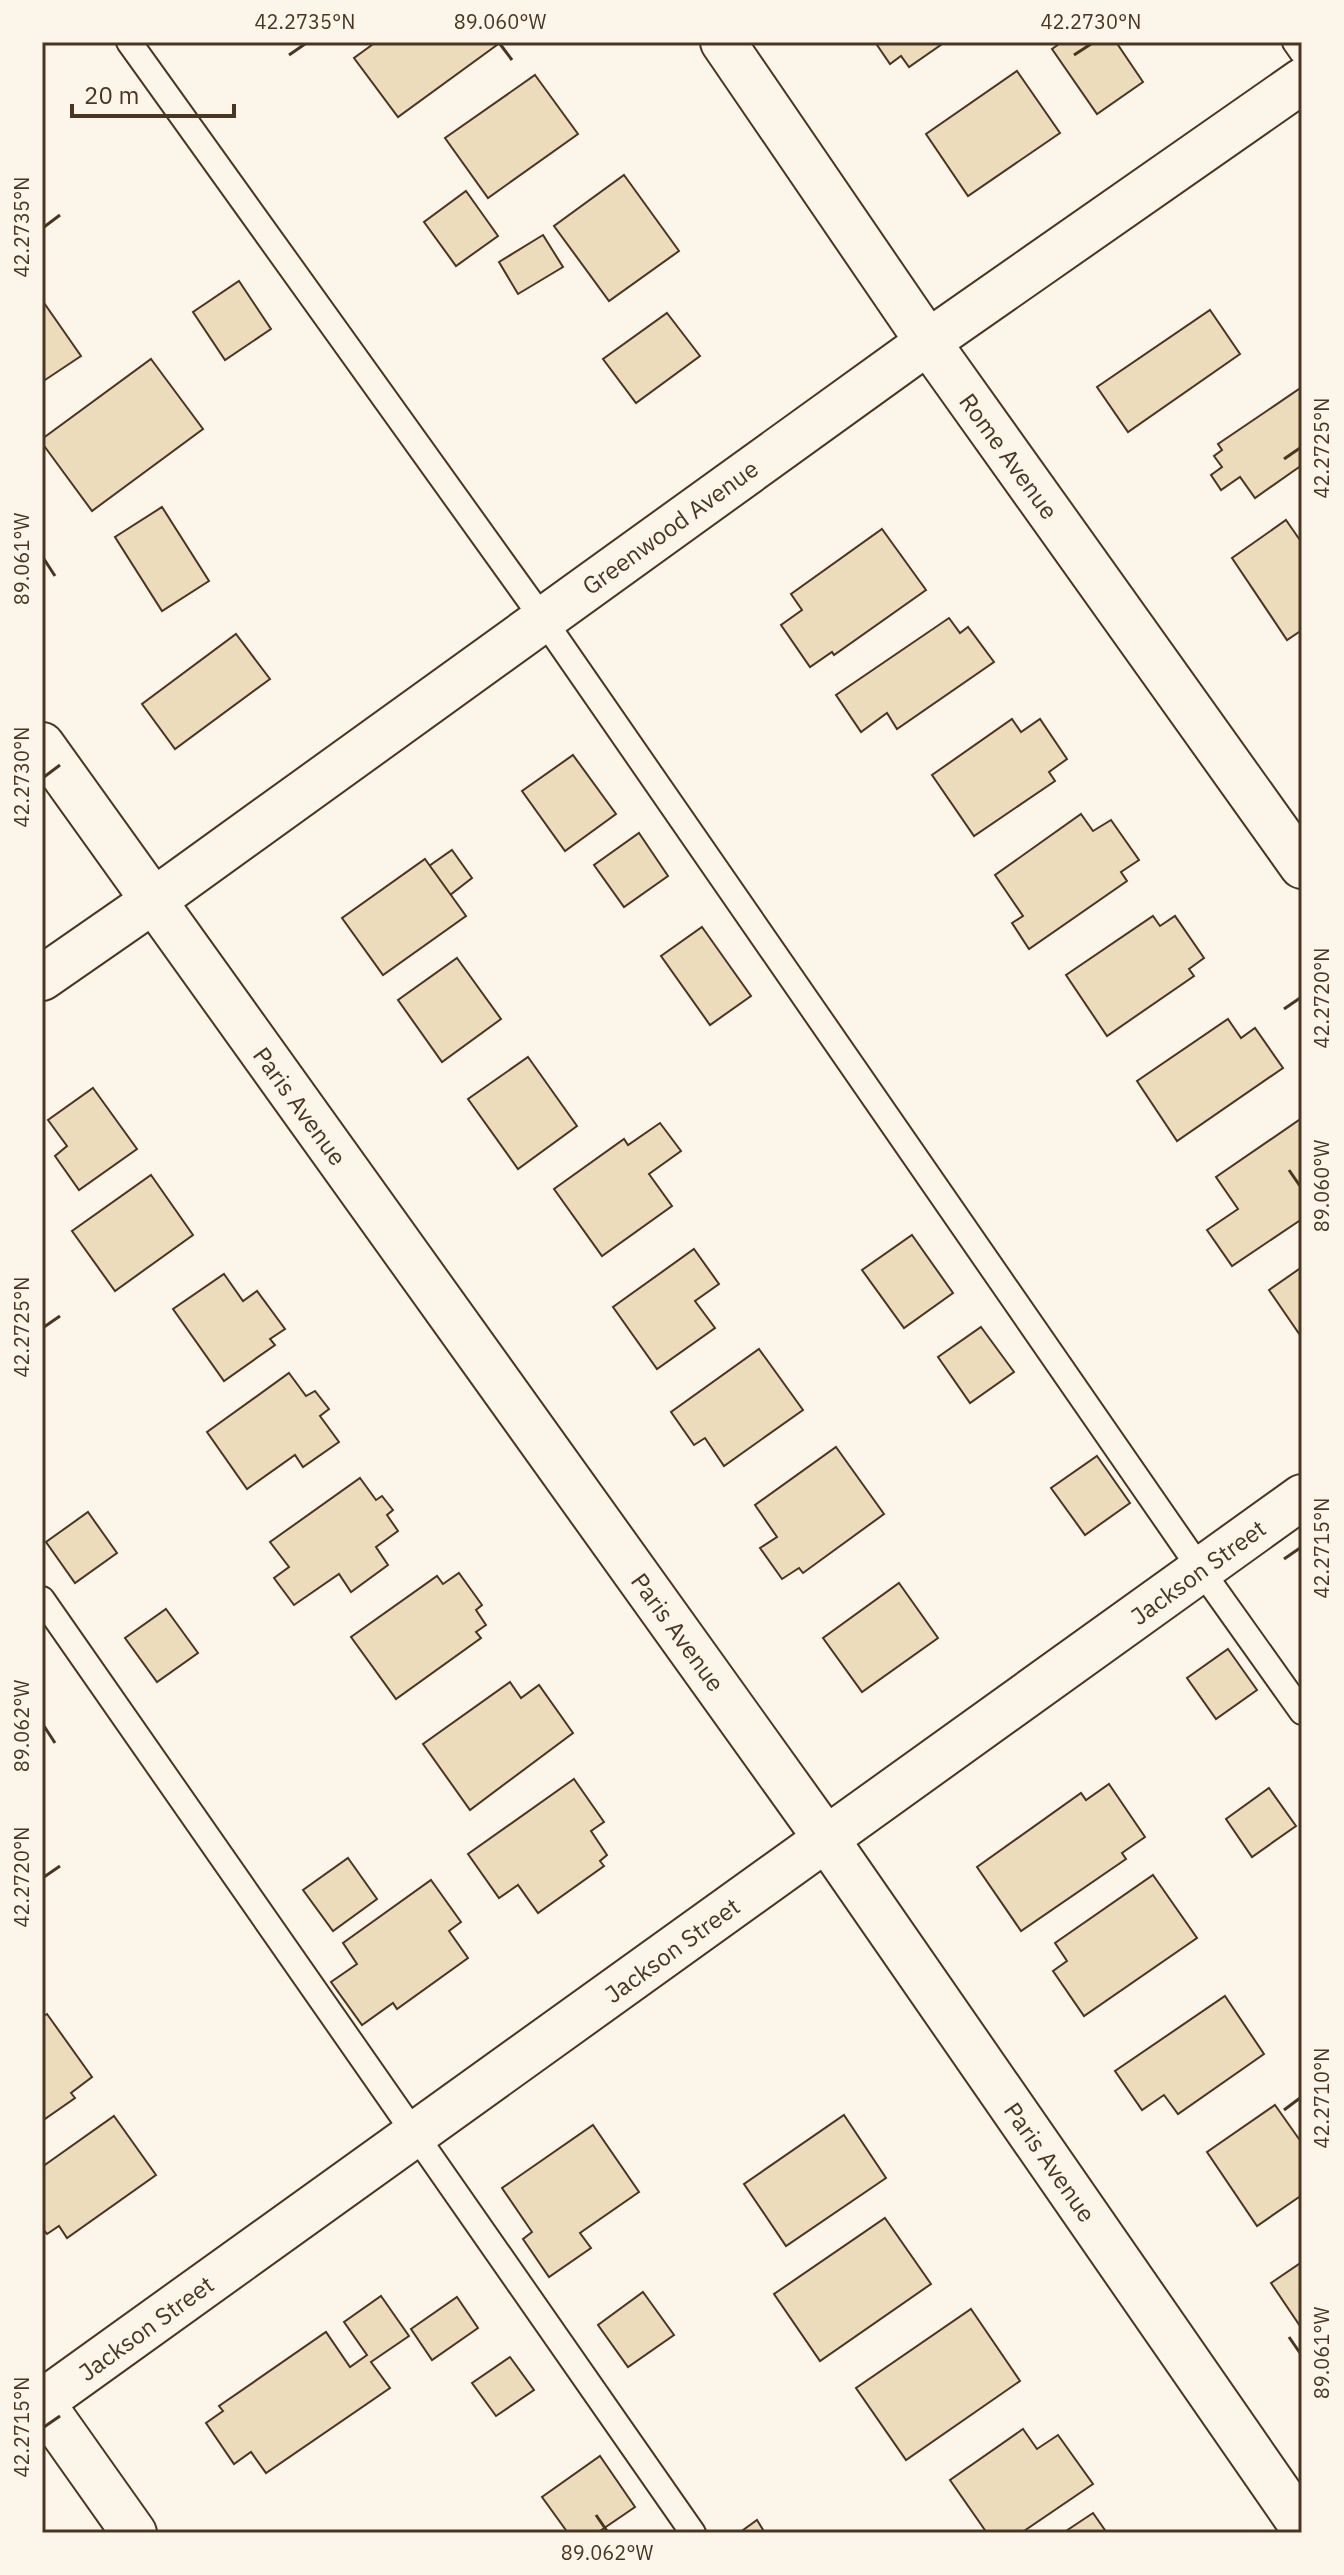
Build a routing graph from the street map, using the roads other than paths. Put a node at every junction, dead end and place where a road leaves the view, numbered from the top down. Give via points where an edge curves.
1 (129, 42) edge
2 (723, 42) edge
3 (1295, 42) edge
4 (1302, 52) edge
5 (1302, 81) edge
6 (928, 342) junction
7 (543, 619) junction
8 (42, 745) edge
9 (1302, 866) edge
10 (153, 901) junction
11 (42, 978) edge
12 (1302, 1497) edge
13 (1201, 1570) junction
14 (42, 1599) edge
15 (1302, 1712) edge
16 (827, 1840) junction
17 (414, 2135) junction
18 (42, 2403) edge
19 (1302, 2526) edge
20 (134, 2533) edge
21 (693, 2533) edge

1 - 7 lane
2 - 6 street, Rome Avenue
3 - 4 lane
5 - 6 street, Greenwood Avenue
6 - 7 street, Greenwood Avenue
6 - 9 street, Rome Avenue
7 - 10 street, Greenwood Avenue
7 - 13 lane
8 - 10 street, Paris Avenue
10 - 11 street, Greenwood Avenue
10 - 16 street, Paris Avenue
12 - 13 street, Jackson Street
13 - 15 lane
13 - 16 street, Jackson Street
14 - 17 lane
16 - 17 street, Jackson Street
16 - 19 street, Paris Avenue
17 - 18 street, Jackson Street
17 - 21 lane
18 - 20 street

